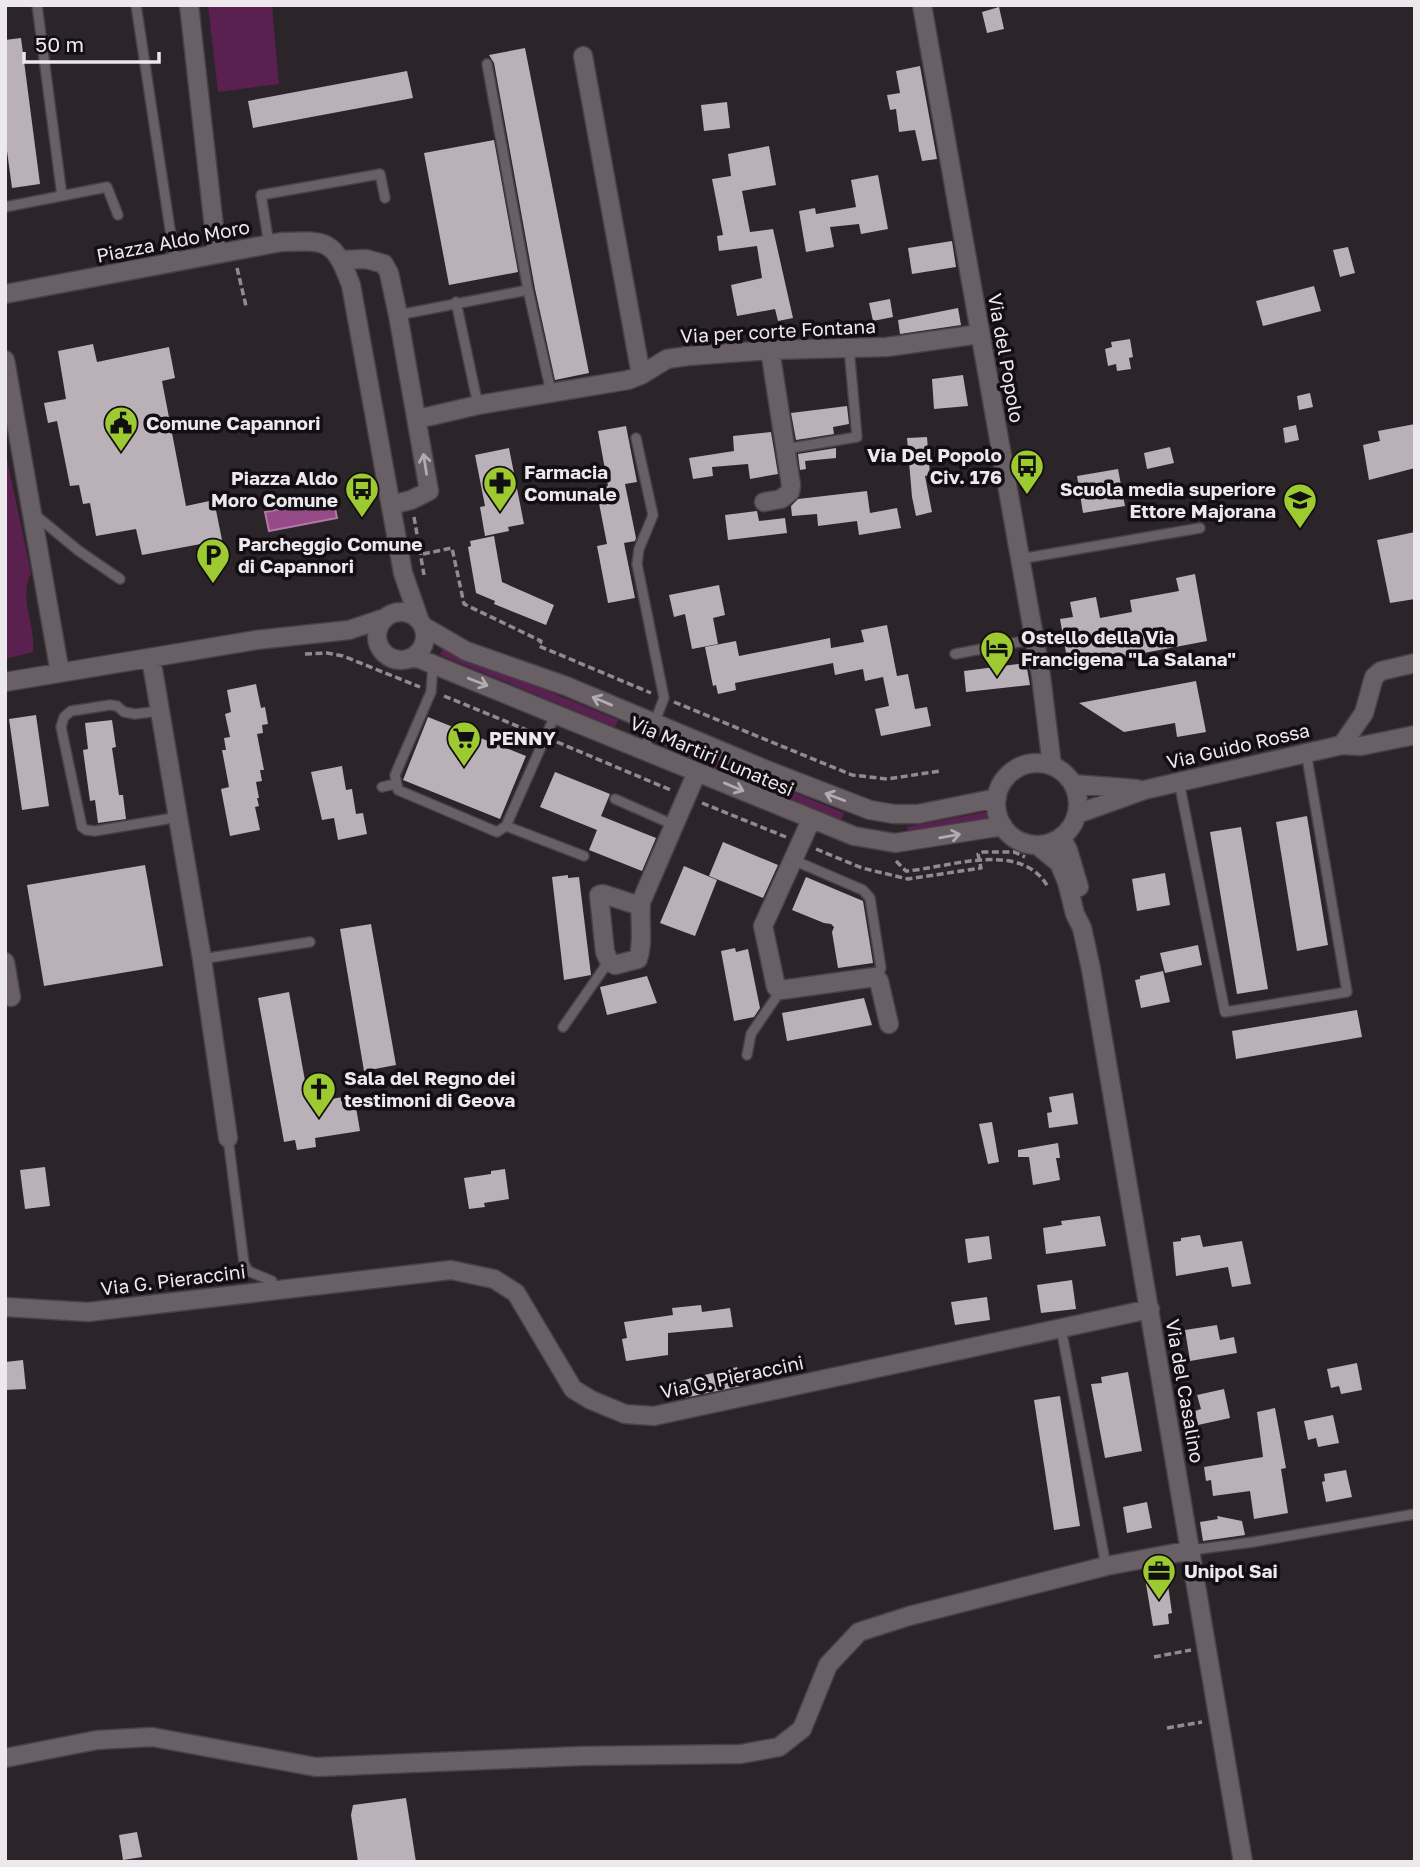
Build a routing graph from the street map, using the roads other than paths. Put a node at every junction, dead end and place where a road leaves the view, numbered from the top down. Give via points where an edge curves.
1 (37, 5) edge
2 (136, 5) edge
3 (188, 5) edge
4 (922, 5) edge
5 (583, 56) dead end
6 (487, 64) dead end
7 (62, 196) junction
8 (385, 198) dead end
9 (5, 207) edge
10 (118, 215) dead end
11 (268, 244) junction
12 (217, 254) junction
13 (342, 260) junction
14 (175, 262) junction
15 (528, 290) junction
16 (5, 294) edge
17 (456, 302) junction
18 (398, 315) junction
19 (980, 334) junction
20 (849, 348) junction
21 (771, 350) junction
22 (5, 360) edge
23 (641, 375) junction
24 (551, 392) junction
25 (478, 405) junction
26 (418, 419) junction
27 (636, 438) dead end
28 (785, 449) junction
29 (764, 502) dead end
30 (391, 505) junction
31 (33, 513) junction
32 (1200, 528) dead end
33 (1020, 559) junction
34 (403, 573) junction
35 (120, 579) dead end
36 (386, 617) junction
37 (421, 623) junction
38 (328, 632) junction
39 (1035, 639) junction
40 (379, 649) junction
41 (955, 654) dead end
42 (415, 657) junction
43 (151, 658) junction
44 (1415, 663) edge
45 (433, 664) junction
46 (60, 673) junction
47 (5, 682) edge
48 (161, 711) junction
49 (556, 713) junction
50 (1047, 718) junction
51 (654, 724) junction
52 (1415, 736) edge
53 (1342, 744) junction
54 (644, 750) junction
55 (1306, 752) junction
56 (1021, 766) junction
57 (1052, 766) junction
58 (698, 772) junction
59 (1179, 782) junction
60 (395, 784) junction
61 (1073, 784) junction
62 (382, 787) dead end
63 (1144, 790) junction
64 (997, 798) junction
65 (615, 799) dead end
66 (870, 810) junction
67 (1077, 814) junction
68 (179, 817) junction
69 (811, 820) junction
70 (674, 825) junction
71 (506, 826) junction
72 (1003, 826) junction
73 (1061, 837) junction
74 (861, 838) junction
75 (1031, 851) junction
76 (584, 856) dead end
77 (793, 860) junction
78 (640, 906) junction
79 (1082, 928) junction
80 (310, 942) dead end
81 (202, 959) junction
82 (609, 961) junction
83 (5, 962) edge
84 (877, 979) junction
85 (781, 990) junction
86 (11, 998) dead end
87 (889, 1024) dead end
88 (563, 1027) dead end
89 (747, 1055) dead end
90 (228, 1138) joint
91 (274, 1289) junction
92 (5, 1307) edge
93 (1150, 1308) junction
94 (1061, 1328) junction
95 (1415, 1514) edge
96 (1192, 1550) junction
97 (1106, 1566) junction
98 (5, 1758) edge
99 (1243, 1862) edge

1 - 7 lane
2 - 14 lane
3 - 12 street
4 - 19 street, Via del Popolo
5 - 23 street
6 - 15 lane
7 - 9 lane
7 - 10 lane via 107,187
8 - 11 lane via 380,174 261,195
11 - 12 street, Piazza Aldo Moro
11 - 13 street, Piazza Aldo Moro via 316,241 332,247
12 - 14 street, Piazza Aldo Moro
13 - 18 street via 384,264
13 - 30 street via 351,285
14 - 16 street, Piazza Aldo Moro
15 - 17 lane
15 - 24 lane
17 - 18 lane
17 - 25 lane
18 - 26 street
19 - 20 street, Via per corte Fontana
19 - 33 street, Via del Popolo
20 - 21 street, Via per corte Fontana
20 - 28 lane via 857,437
21 - 23 street, Via per corte Fontana via 667,359
21 - 28 street
22 - 31 street
23 - 24 street, Via per corte Fontana
24 - 25 street, Via per corte Fontana
25 - 26 street, Via per corte Fontana
30 -> 26 street via 429,491
27 - 51 lane via 653,515 637,564 664,698
28 - 29 street via 790,492
30 - 34 street
31 - 35 lane
31 - 46 street
32 - 33 lane
33 - 39 street, Via del Popolo
34 - 36 street via 401,589
34 - 37 street
36 - 37 street, Via Martiri Lunatesi via 404,612
36 - 38 street, Via Martiri Lunatesi via 363,627
36 - 40 street via 376,633
37 - 42 street via 425,643
51 -> 37 street, Via Martiri Lunatesi via 566,686 466,651
38 - 40 street, Via Martiri Lunatesi via 347,634
38 - 43 street, Via Martiri Lunatesi
39 - 41 lane
39 - 50 street, Via del Popolo
40 - 42 street, Via Martiri Lunatesi via 399,661
42 - 45 street, Via Martiri Lunatesi
43 - 46 street, Via Martiri Lunatesi
43 - 48 street
44 - 53 street via 1374,677 1364,713
45 -> 49 street, Via Martiri Lunatesi
45 - 60 lane via 431,692
46 - 47 street, Via Martiri Lunatesi
48 - 68 street
48 - 68 lane via 135,714 110,705 71,710 61,727 82,827 95,831
49 - 54 street, Via Martiri Lunatesi
49 - 71 lane
50 - 56 street, Via del Popolo via 1036,751
50 - 57 street, Via del Popolo
51 - 54 lane
66 -> 51 street, Via Martiri Lunatesi
52 - 53 street, Via Guido Rossa via 1361,746
53 - 55 street, Via Guido Rossa
54 - 58 street, Via Martiri Lunatesi
55 - 59 street, Via Guido Rossa
55 - 59 lane via 1347,992 1225,1012
56 - 57 street
56 - 64 street via 1005,779
57 - 61 street
58 -> 69 street, Via Martiri Lunatesi
58 - 70 street
59 - 63 street, Via Guido Rossa
60 - 62 lane
60 - 71 lane via 398,790 497,832
61 - 63 street, Via Guido Rossa
61 - 67 street
63 - 67 street, Via Guido Rossa
64 - 66 street, Via Martiri Lunatesi via 918,814
64 - 72 street
65 - 70 lane
66 - 74 street
67 - 73 street
68 - 81 street
69 - 74 street, Via Martiri Lunatesi
69 - 77 street
70 - 78 street
71 - 76 lane
74 -> 72 street, Via Martiri Lunatesi via 895,844
72 - 75 street
73 - 75 street
73 - 79 street, Via del Casalino via 1080,891
75 - 79 street, Via del Casalino via 1059,863
77 - 84 lane via 863,890 870,898 880,968
77 - 85 street via 763,926 776,987
78 - 82 street via 643,946 638,959 615,965
78 - 82 street via 599,895
79 - 93 street, Via del Casalino
80 - 81 lane
81 - 90 street
82 - 88 lane
83 - 86 street
84 - 85 street
84 - 87 street
85 - 89 lane via 751,1034
90 - 91 lane via 244,1264 248,1271 272,1281
91 - 92 street, Via G. Pieraccini via 88,1312
91 - 94 street, Via G. Pieraccini via 451,1269 494,1279 516,1293 573,1389 625,1414 654,1416
93 - 94 street, Via G. Pieraccini
93 - 96 street, Via del Casalino
94 - 97 lane
95 - 96 lane
96 - 97 street
96 - 99 street, Via del Casalino
97 - 98 street via 859,1632 828,1665 802,1729 779,1747 741,1754 316,1767 152,1737 97,1740

